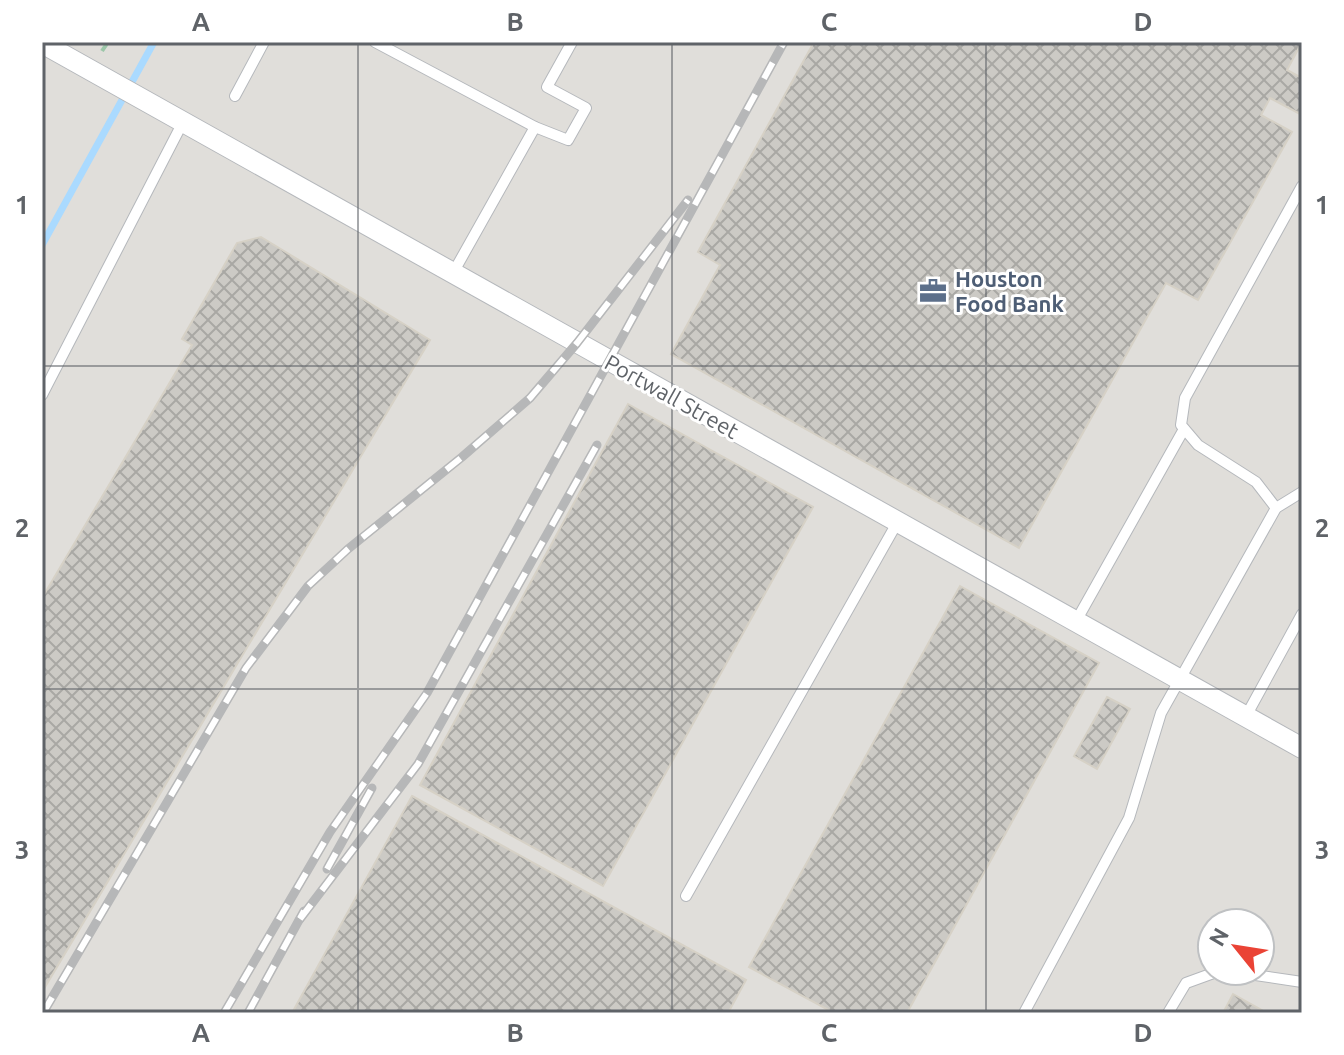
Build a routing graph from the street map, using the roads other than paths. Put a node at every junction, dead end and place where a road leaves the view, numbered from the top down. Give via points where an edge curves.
1 (264, 42) edge
2 (375, 42) edge
3 (572, 42) edge
4 (42, 43) edge
5 (235, 96) dead end
6 (183, 122) junction
7 (535, 127) junction
8 (1302, 186) edge
9 (453, 273) junction
10 (42, 395) edge
11 (1184, 429) junction
12 (1302, 492) edge
13 (1276, 508) junction
14 (897, 523) junction
15 (1302, 614) edge
16 (1075, 623) junction
17 (1179, 680) junction
18 (1245, 718) junction
19 (1302, 748) edge
20 (686, 896) dead end
21 (1276, 978) edge
22 (1196, 979) edge
23 (1302, 982) edge
24 (1024, 1013) edge
25 (1168, 1013) edge

1 - 5 lane
2 - 7 lane
3 - 7 lane via 547,87 586,108 568,140
4 - 6 street, Portwall Street
6 - 9 street, Portwall Street
6 - 10 lane
7 - 9 lane
8 - 11 lane via 1185,398
9 - 14 street, Portwall Street
11 - 13 lane via 1198,445 1256,482
11 - 16 lane
12 - 13 lane
13 - 17 lane
14 - 16 street, Portwall Street
14 - 20 lane
15 - 18 lane
16 - 17 street, Portwall Street
17 - 18 street, Portwall Street
17 - 24 lane via 1161,713 1129,818
18 - 19 street, Portwall Street
21 - 23 lane
22 - 25 lane via 1186,983

